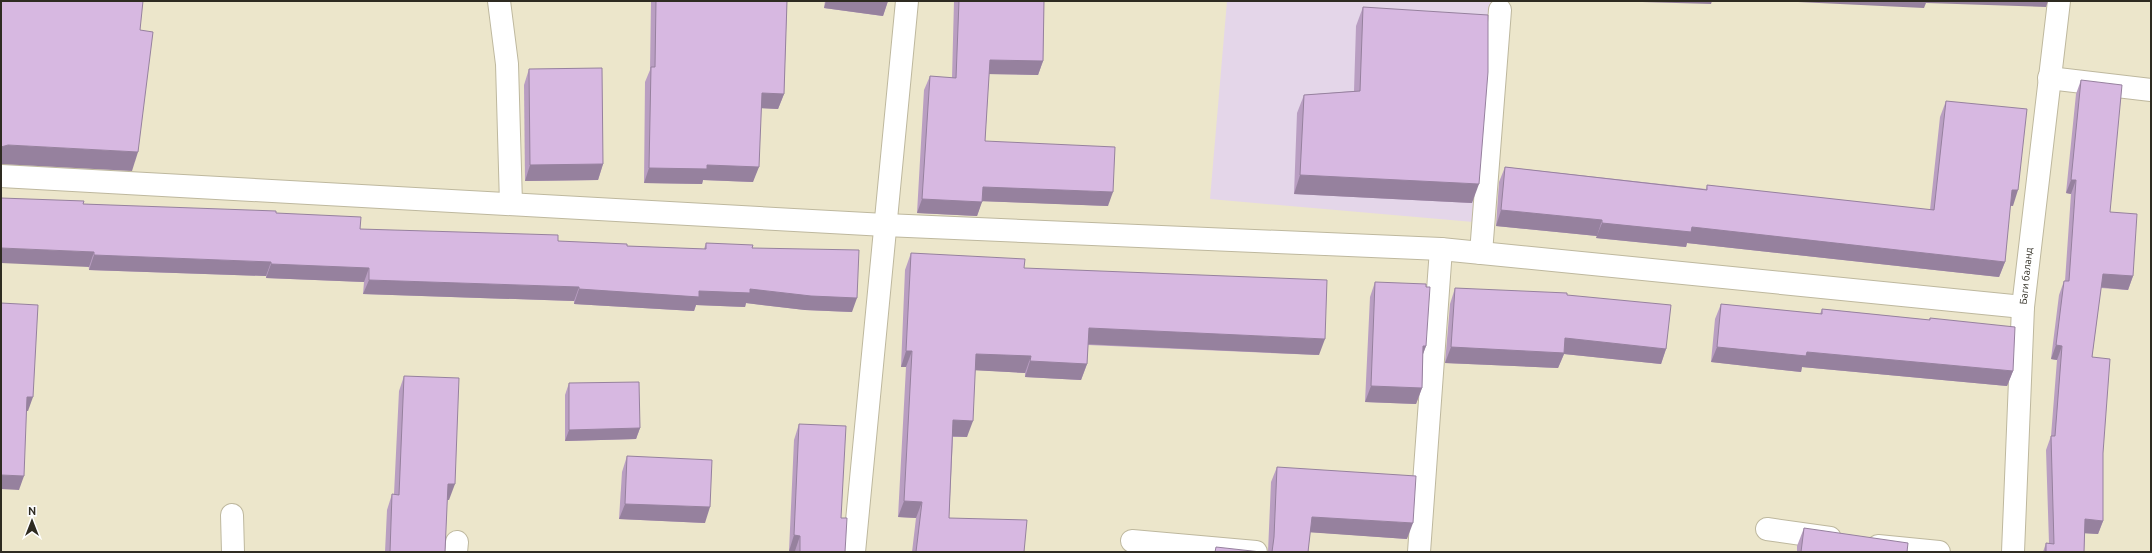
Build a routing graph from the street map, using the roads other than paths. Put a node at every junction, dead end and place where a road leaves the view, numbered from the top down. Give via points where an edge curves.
1 (499, 1) edge
2 (907, 1) edge
3 (2059, 1) edge
4 (1500, 10) dead end
5 (2049, 78) junction
6 (2151, 90) edge
7 (1, 176) edge
8 (511, 204) junction
9 (885, 225) junction
10 (1441, 249) junction
11 (1481, 253) junction
12 (2023, 307) junction
13 (232, 515) dead end
14 (1767, 529) dead end
15 (1132, 541) dead end
16 (233, 552) edge
17 (854, 552) edge
18 (1256, 552) edge
19 (1419, 552) edge
20 (1939, 552) edge
21 (2013, 552) edge

1 - 8 street via 507,64
2 - 9 street
3 - 5 street, Баги баланд
4 - 11 street
5 - 6 street
5 - 12 street, Баги баланд
7 - 8 street
8 - 9 street
9 - 10 street
9 - 17 street
10 - 11 street
10 - 19 street
11 - 12 street
12 - 21 street, Баги баланд
13 - 16 street
14 - 20 street
15 - 18 street

